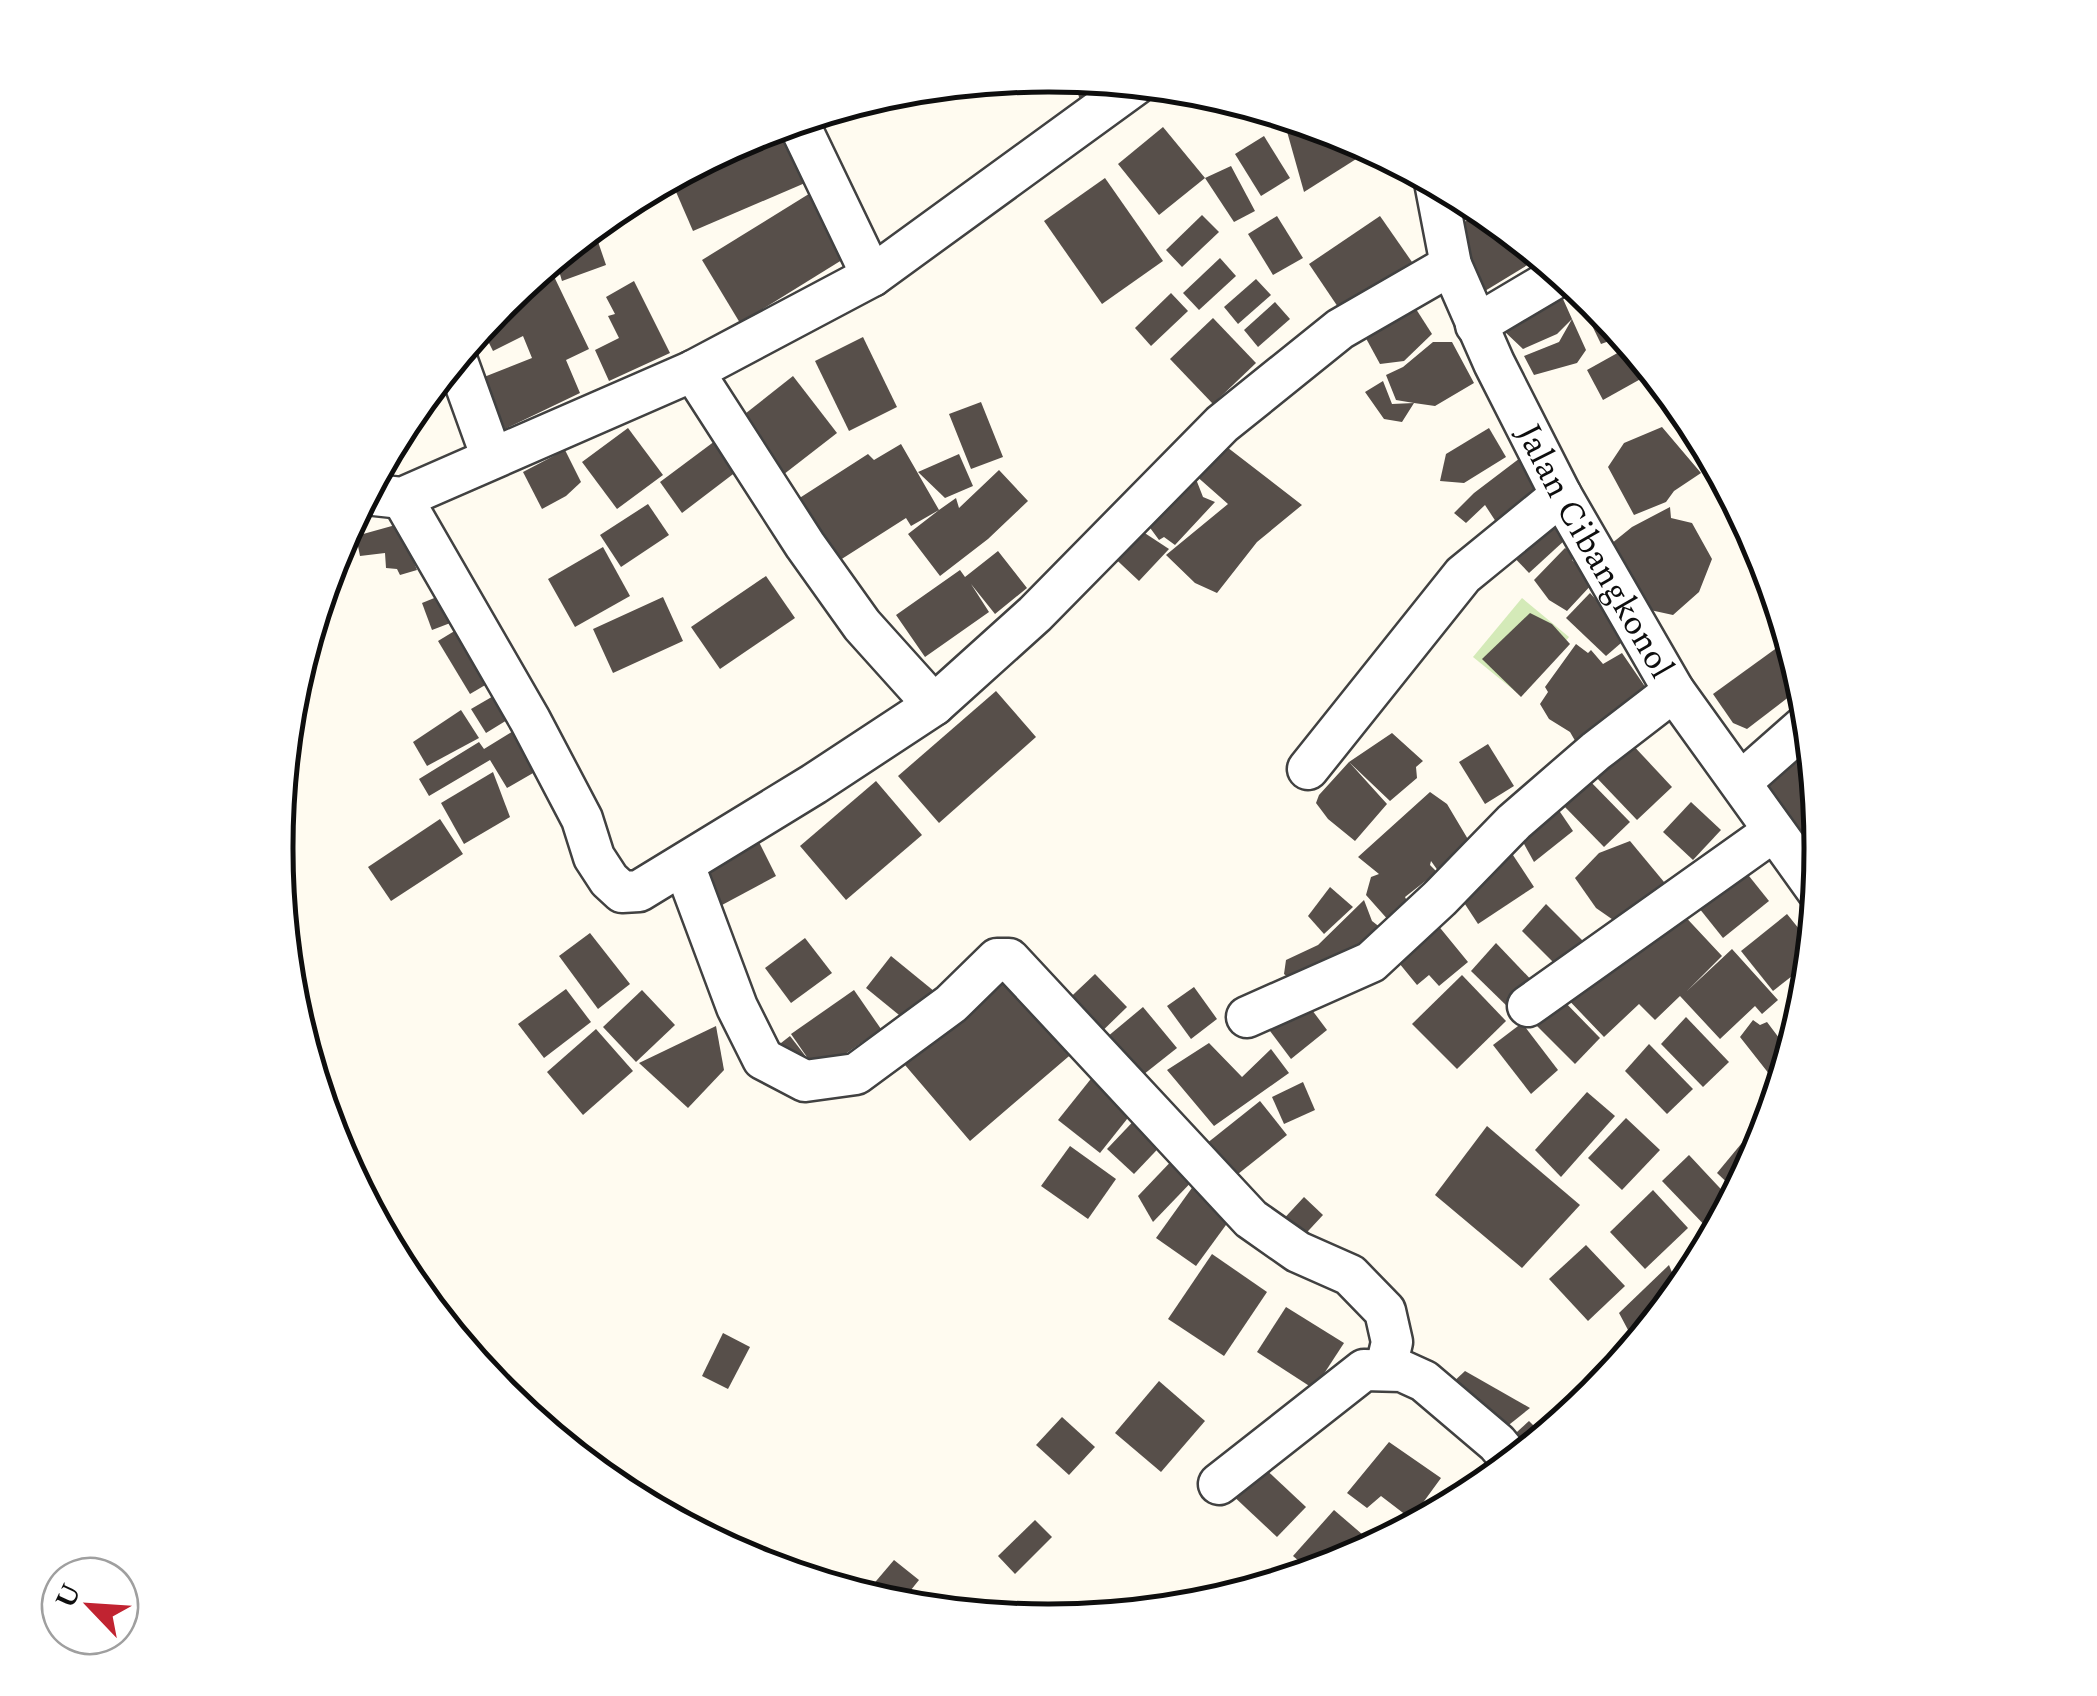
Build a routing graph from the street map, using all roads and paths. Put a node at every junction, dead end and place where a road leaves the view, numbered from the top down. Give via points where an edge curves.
1 (1119, 96) edge
2 (804, 134) edge
3 (1439, 202) edge
4 (1451, 264) junction
5 (872, 276) junction
6 (1549, 282) edge
7 (1476, 325) junction
8 (693, 371) junction
9 (461, 373) edge
10 (492, 458) junction
11 (1561, 495) junction
12 (384, 496) edge
13 (1674, 691) junction
14 (934, 705) junction
15 (1795, 734) edge
16 (1308, 769) dead end
17 (1741, 782) junction
18 (1774, 831) junction
19 (684, 865) junction
20 (1803, 871) edge
21 (1528, 1006) dead end
22 (1247, 1017) dead end
23 (1386, 1368) junction
24 (1503, 1450) edge
25 (1219, 1484) dead end

1 - 5 street
2 - 5 street
3 - 4 street, Jalan Cibangkonol
4 - 7 street, Jalan Cibangkonol
4 - 14 street via 1340,329 1222,424 1036,614
5 - 8 street
6 - 7 street
7 - 11 street, Jalan Cibangkonol
8 - 10 street
8 - 14 street via 862,625
9 - 10 street
10 - 12 street
11 - 13 street, Jalan Cibangkonol
11 - 16 street via 1464,575
12 - 19 street via 530,720 609,880 622,892 639,891
13 - 17 street, Jalan Cibangkonol
13 - 22 street via 1514,822 1370,962
14 - 19 street
15 - 17 street
17 - 18 street, Jalan Cibangkonol
18 - 20 street, Jalan Cibangkonol
18 - 21 street
19 - 23 street via 762,1059 804,1082 856,1074 951,1004 998,959 1009,960 1252,1219 1298,1252 1350,1275 1385,1311 1392,1342
23 - 24 street via 1424,1381
23 - 25 street via 1364,1370

